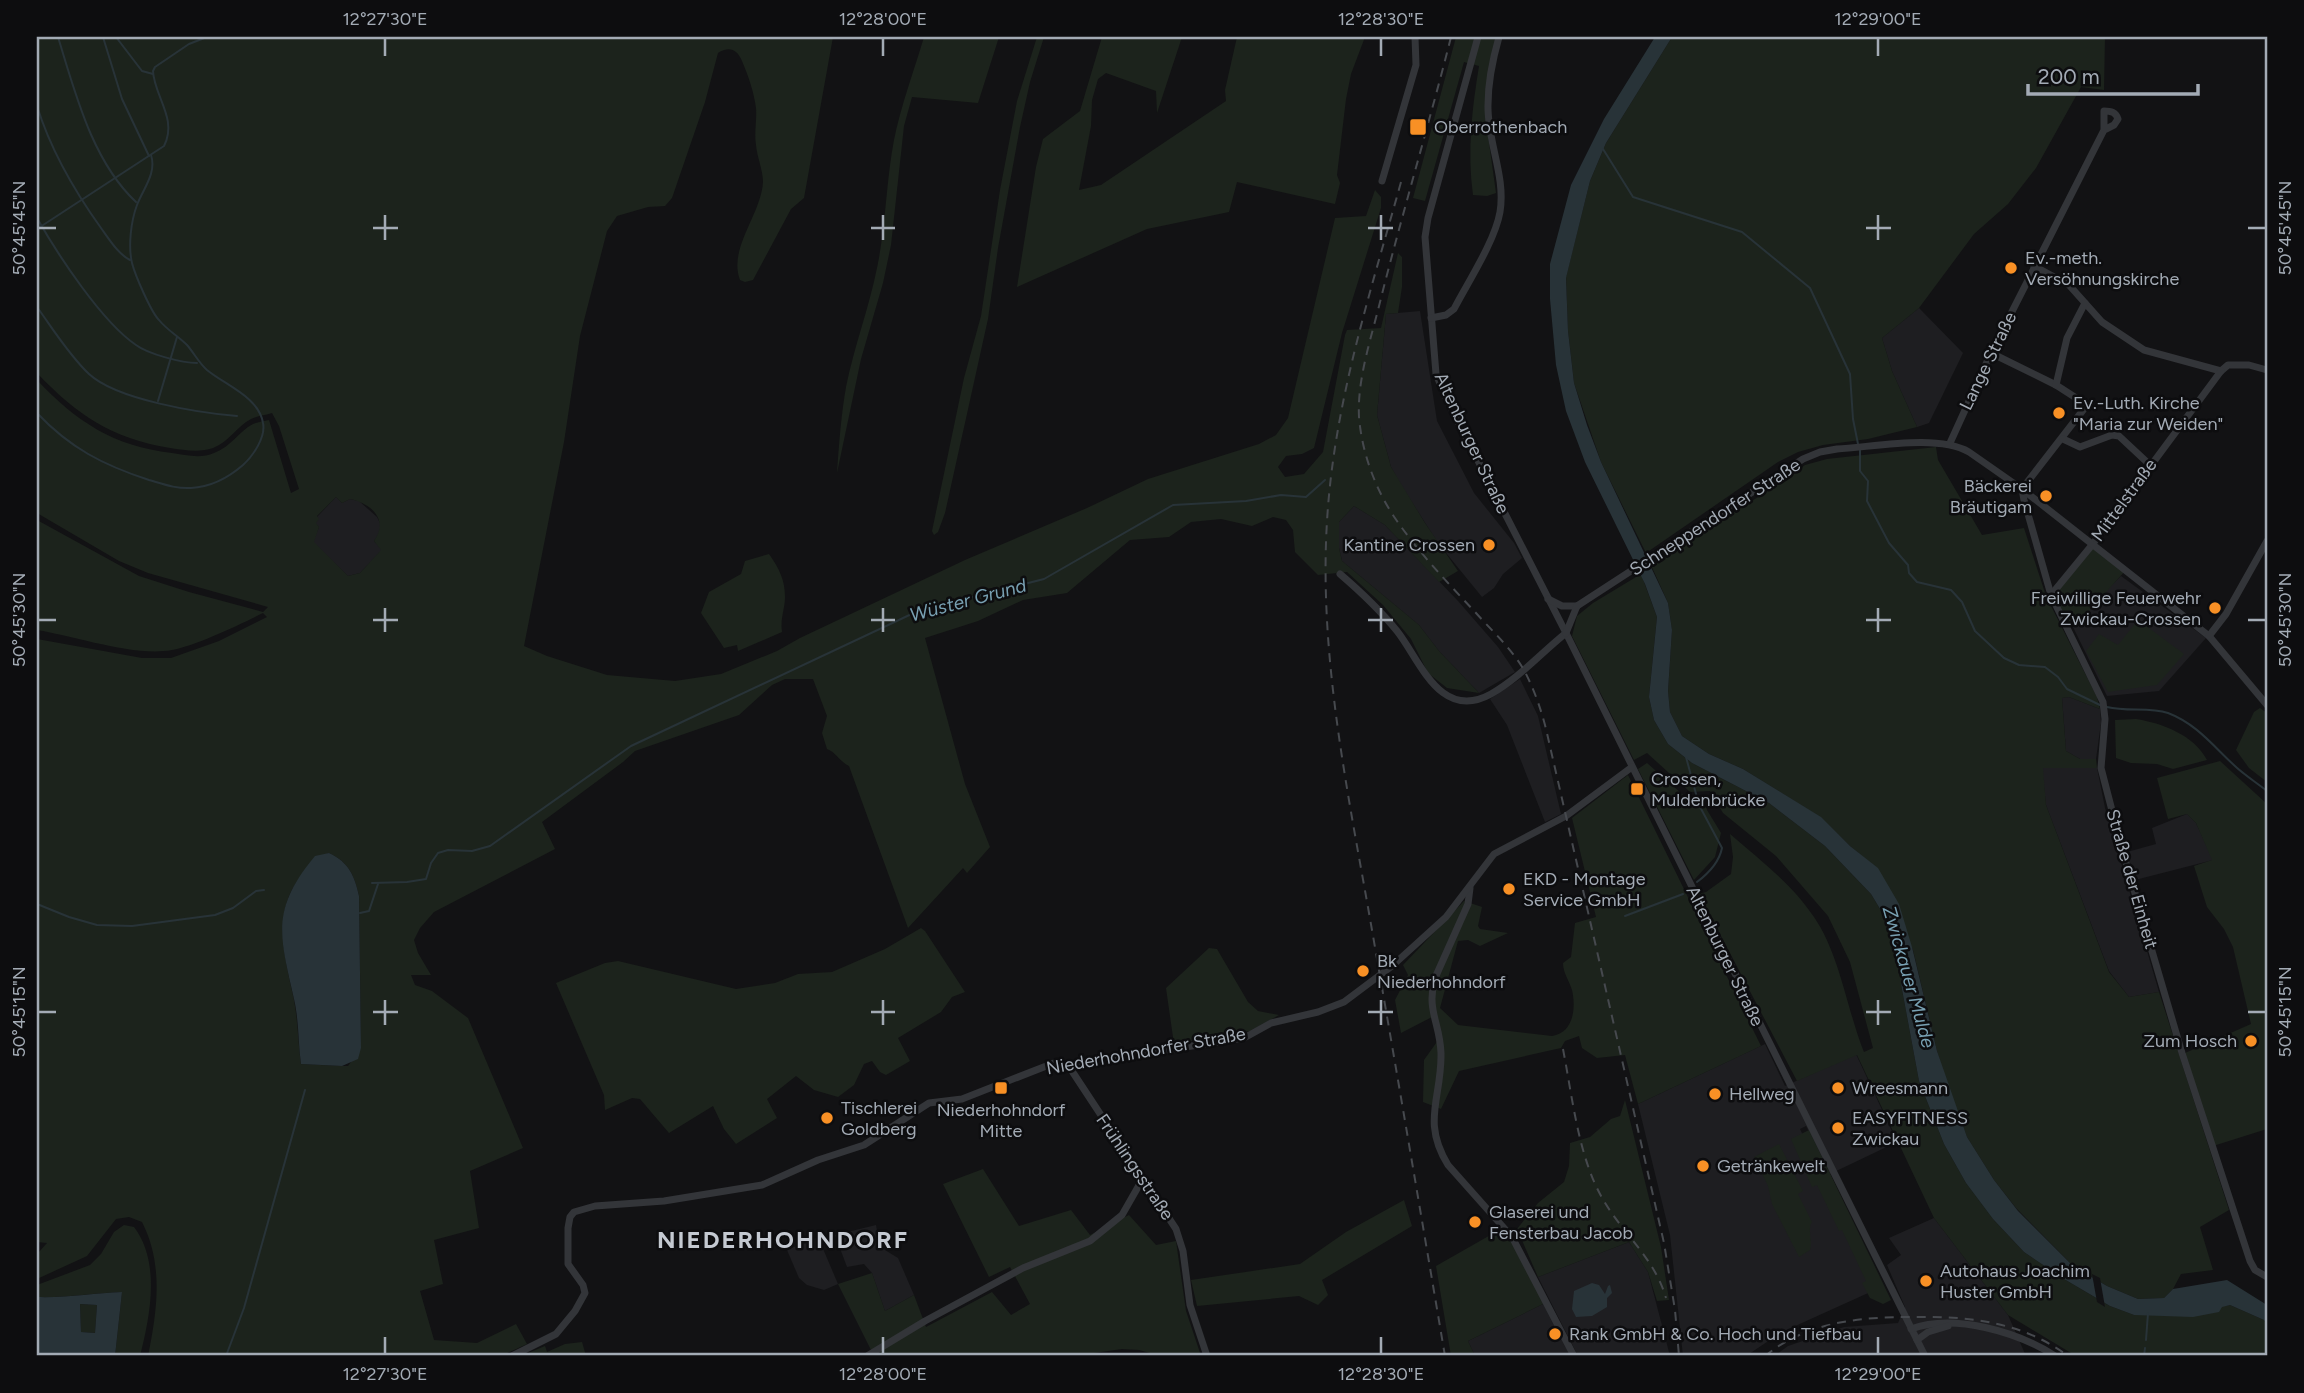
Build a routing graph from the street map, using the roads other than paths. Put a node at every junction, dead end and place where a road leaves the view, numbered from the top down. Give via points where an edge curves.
1 (1415, 37) edge
2 (1478, 37) edge
3 (1499, 37) edge
4 (2104, 130) dead end
5 (1382, 181) dead end
6 (2034, 266) junction
7 (2084, 303) junction
8 (1432, 318) junction
9 (1991, 353) junction
10 (2267, 370) edge
11 (2221, 371) junction
12 (2056, 385) junction
13 (2063, 439) junction
14 (1950, 443) junction
15 (2150, 465) junction
16 (2022, 489) junction
17 (2267, 541) edge
18 (2092, 545) junction
19 (1340, 574) dead end
20 (2051, 595) junction
21 (1547, 598) junction
22 (1577, 606) junction
23 (1566, 633) junction
24 (2209, 636) junction
25 (2267, 705) edge
26 (1632, 767) junction
27 (1470, 887) junction
28 (1068, 1065) junction
29 (1142, 1180) junction
30 (2267, 1277) edge
31 (1959, 1324) junction
32 (1911, 1329) junction
33 (1917, 1340) junction
34 (512, 1356) edge
35 (867, 1356) edge
36 (1207, 1356) edge
37 (1574, 1356) edge
38 (1925, 1356) edge
39 (2055, 1356) edge

1 - 5 street via 1416,65
2 - 8 street, Altenburger Straße via 1428,218 1425,237
3 - 8 street via 1487,107 1500,212 1454,309
4 - 6 street, Lange Straße
6 - 7 street via 2069,285
6 - 9 street, Lange Straße
7 - 11 street via 2102,322 2144,350
7 - 12 street via 2067,338
8 - 21 street, Altenburger Straße via 1436,374
9 - 12 street
9 - 14 street, Lange Straße
10 - 11 street via 2228,365
11 - 15 street, Mittelstraße
12 - 13 street via 2087,405
13 - 15 street via 2080,447 2119,436
13 - 16 street
14 - 16 street
14 - 22 street, Schneppendorfer Straße via 1837,449 1803,459
15 - 18 street, Mittelstraße
16 - 18 street
16 - 20 street, Straße der Einheit
17 - 24 street
18 - 20 street, Mittelstraße
18 - 24 street
19 - 23 street via 1377,607 1424,676 1450,698 1489,695
20 - 30 street, Straße der Einheit via 2103,702 2101,768 2123,849 2182,1053 2250,1261
21 - 22 street via 1562,606
21 - 23 street, Altenburger Straße
22 - 23 street
23 - 26 street, Altenburger Straße
24 - 25 street
26 - 27 street, Niederhohndorfer Straße via 1566,816 1494,854
26 - 32 street, Altenburger Straße
27 - 28 street, Niederhohndorfer Straße via 1427,935 1337,1005 1270,1023 1244,1038
27 - 37 street via 1468,904 1431,990 1441,1052 1435,1136 1448,1165 1512,1237
28 - 29 street, Frühlingsstraße
28 - 34 street, Niederhohndorfer Straße via 1054,1063 962,1099 929,1103 864,1145 762,1185 574,1212 568,1228 568,1264 585,1293 556,1335
29 - 35 street via 1122,1215 1090,1241 1023,1268
29 - 36 street, Frühlingsstraße via 1175,1229 1183,1251 1189,1305
31 - 32 street via 1938,1322
31 - 33 street via 1940,1327
31 - 39 street via 2025,1340
32 - 33 street, Altenburger Straße
33 - 38 street, Altenburger Straße

